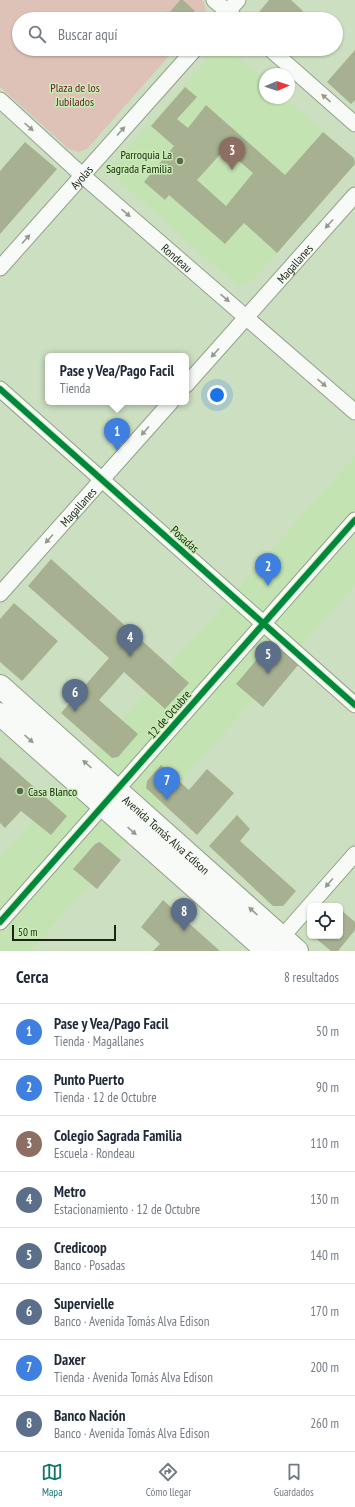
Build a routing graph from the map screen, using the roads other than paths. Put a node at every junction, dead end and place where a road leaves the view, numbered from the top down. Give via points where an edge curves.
1 (214, 0) edge
2 (238, 0) edge
3 (224, 12) edge
4 (231, 12) edge
5 (189, 56) edge
6 (278, 56) edge
7 (0, 100) edge
8 (355, 124) edge
9 (82, 176) junction
10 (355, 195) edge
11 (0, 268) edge
12 (246, 317) junction
13 (189, 382) edge
14 (0, 389) edge
15 (168, 405) edge
16 (355, 412) edge
17 (102, 480) junction
18 (355, 520) edge
19 (0, 594) edge
20 (264, 624) junction
21 (0, 686) edge
22 (355, 705) edge
23 (0, 714) edge
24 (110, 798) junction
25 (355, 854) edge
26 (0, 922) edge
27 (279, 948) edge

1 - 3 street
2 - 4 street
9 -> 5 street, Ayolas
8 -> 6 street
7 -> 9 street, Rondeau
11 -> 9 street, Ayolas
9 -> 12 street, Rondeau
10 -> 12 street, Magallanes
12 -> 13 street, Magallanes
12 -> 16 street, Rondeau
14 - 17 street, Posadas
15 -> 17 street, Magallanes
17 -> 19 street, Magallanes
17 - 20 street, Posadas
18 - 20 street, 12 de Octubre
20 - 22 street, Posadas
20 - 24 street, 12 de Octubre
24 -> 21 main road, Avenida Tomás Alva Edison
23 -> 24 main road, Avenida Tomás Alva Edison
24 - 26 street, 12 de Octubre
24 - 27 main road, Avenida Tomás Alva Edison
25 -> 27 street

